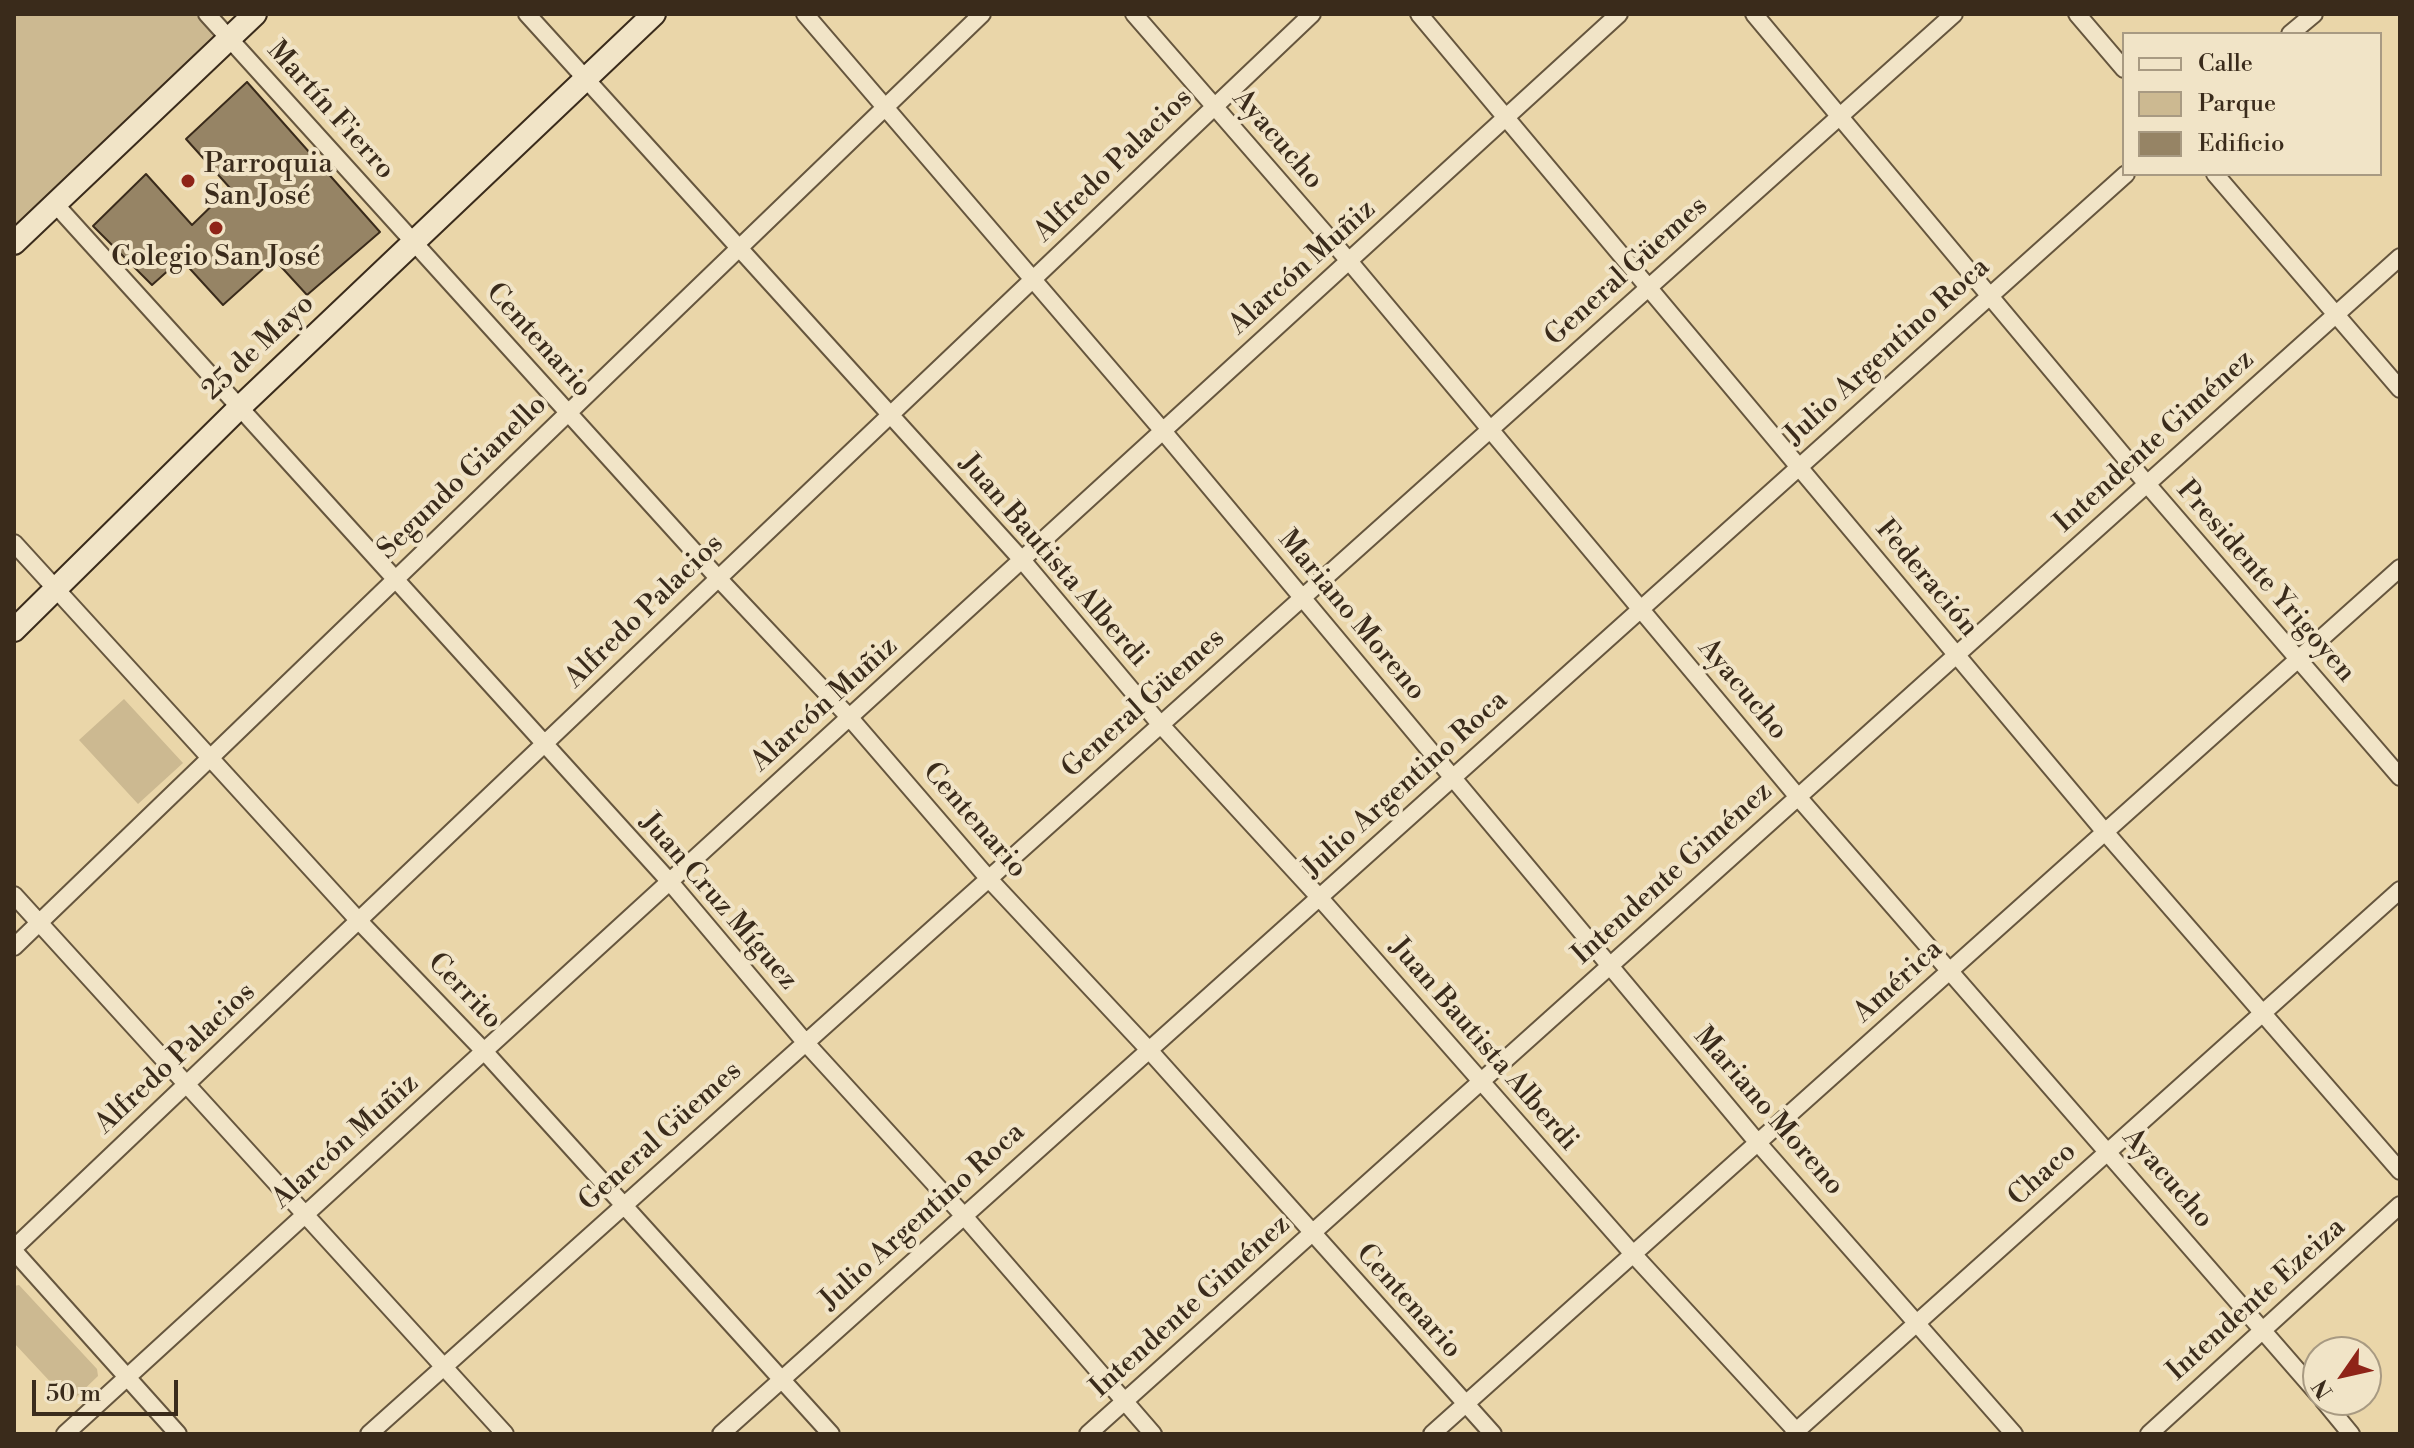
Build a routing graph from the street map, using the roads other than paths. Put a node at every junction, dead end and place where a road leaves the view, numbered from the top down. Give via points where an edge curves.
1 (207, 14) edge
2 (255, 14) edge
3 (527, 14) edge
4 (654, 14) edge
5 (805, 14) edge
6 (982, 14) edge
7 (1134, 14) edge
8 (1312, 14) edge
9 (1419, 14) edge
10 (1619, 14) edge
11 (1754, 14) edge
12 (1954, 14) edge
13 (2077, 14) edge
14 (2314, 14) edge
15 (2292, 32) edge
16 (230, 39) junction
17 (2122, 67) edge
18 (586, 80) junction
19 (885, 107) junction
20 (1213, 107) junction
21 (1508, 116) junction
22 (1839, 117) junction
23 (2124, 176) edge
24 (2217, 176) edge
25 (56, 205) junction
26 (14, 243) edge
27 (415, 243) junction
28 (739, 248) junction
29 (2400, 257) edge
30 (1349, 261) junction
31 (1031, 280) junction
32 (1648, 288) junction
33 (1990, 296) junction
34 (2336, 315) junction
35 (2400, 389) edge
36 (239, 408) junction
37 (568, 413) junction
38 (889, 416) junction
39 (1163, 431) junction
40 (1488, 431) junction
41 (1800, 467) junction
42 (2147, 484) junction
43 (14, 543) edge
44 (1022, 560) junction
45 (2400, 568) edge
46 (396, 578) junction
47 (718, 578) junction
48 (55, 589) junction
49 (1301, 598) junction
50 (1641, 609) junction
51 (14, 630) edge
52 (1956, 655) junction
53 (2297, 661) junction
54 (850, 718) junction
55 (1160, 724) junction
56 (544, 745) junction
57 (210, 758) junction
58 (1453, 777) junction
59 (2400, 777) edge
60 (1798, 797) junction
61 (2105, 832) junction
62 (988, 878) junction
63 (670, 882) junction
64 (2400, 890) edge
65 (14, 895) edge
66 (1319, 897) junction
67 (359, 921) junction
68 (39, 923) junction
69 (14, 947) edge
70 (1609, 966) junction
71 (1950, 971) junction
72 (2263, 1013) junction
73 (805, 1042) junction
74 (1149, 1050) junction
75 (484, 1051) junction
76 (1480, 1082) junction
77 (186, 1086) junction
78 (1758, 1143) junction
79 (2109, 1151) junction
80 (2400, 1171) edge
81 (2400, 1205) edge
82 (623, 1207) junction
83 (307, 1213) junction
84 (964, 1216) junction
85 (1311, 1234) junction
86 (14, 1250) edge
87 (1633, 1254) junction
88 (1916, 1323) junction
89 (2264, 1328) junction
90 (446, 1368) junction
91 (2302, 1374) edge
92 (126, 1378) junction
93 (782, 1379) junction
94 (1124, 1402) junction
95 (1466, 1404) junction
96 (2336, 1416) edge
97 (1796, 1433) edge
98 (65, 1434) edge
99 (178, 1434) edge
100 (369, 1434) edge
101 (505, 1434) edge
102 (721, 1434) edge
103 (831, 1434) edge
104 (1088, 1434) edge
105 (1153, 1434) edge
106 (1432, 1434) edge
107 (1493, 1434) edge
108 (2014, 1434) edge
109 (2149, 1434) edge
110 (2351, 1434) edge

1 - 16 street, Martín Fierro
2 - 16 street
3 - 18 street, Juan Bautista Alberdi
4 - 18 street, 25 de Mayo
5 - 19 street, Mariano Moreno
6 - 19 street, Segundo Gianello
7 - 20 street, Ayacucho
8 - 20 street, Alfredo Palacios
9 - 21 street, Federación
10 - 21 street, Alarcón Muñiz
11 - 22 street, Presidente Yrigoyen
12 - 22 street, General Güemes
13 - 17 street
14 - 15 street
16 - 25 street
16 - 27 street, Martín Fierro
18 - 27 street, 25 de Mayo
18 - 28 street, Juan Bautista Alberdi
19 - 28 street, Segundo Gianello
19 - 31 street, Mariano Moreno
20 - 30 street, Ayacucho
20 - 31 street, Alfredo Palacios
21 - 30 street, Alarcón Muñiz
21 - 32 street, Federación
22 - 32 street, General Güemes
22 - 33 street, Presidente Yrigoyen
23 - 33 street, Julio Argentino Roca
24 - 34 street
25 - 26 street
25 - 36 street, Juan Cruz Míguez
27 - 36 street, 25 de Mayo
27 - 37 street, Centenario
28 - 37 street, Segundo Gianello
28 - 38 street, Juan Bautista Alberdi
29 - 34 street, Intendente Giménez
30 - 39 street, Alarcón Muñiz
30 - 40 street, Ayacucho
31 - 38 street, Alfredo Palacios
31 - 39 street, Mariano Moreno
32 - 40 street, General Güemes
32 - 41 street, Federación
33 - 41 street, Julio Argentino Roca
33 - 42 street, Presidente Yrigoyen
34 - 35 street
34 - 42 street, Intendente Giménez
36 - 46 street, Juan Cruz Míguez
36 - 48 street, 25 de Mayo
37 - 46 street, Segundo Gianello
37 - 47 street, Centenario
38 - 44 street, Juan Bautista Alberdi
38 - 47 street, Alfredo Palacios
39 - 44 street, Alarcón Muñiz
39 - 49 street, Mariano Moreno
40 - 49 street, General Güemes
40 - 50 street, Ayacucho
41 - 50 street, Julio Argentino Roca
41 - 52 street, Federación
42 - 52 street, Intendente Giménez
42 - 53 street, Presidente Yrigoyen
43 - 48 street, Cerrito
44 - 54 street, Alarcón Muñiz
44 - 55 street, Juan Bautista Alberdi
45 - 53 street, América
46 - 56 street, Juan Cruz Míguez
46 - 57 street, Segundo Gianello
47 - 54 street, Centenario
47 - 56 street, Alfredo Palacios
48 - 51 street, 25 de Mayo
48 - 57 street, Cerrito
49 - 55 street, General Güemes
49 - 58 street, Mariano Moreno
50 - 58 street, Julio Argentino Roca
50 - 60 street, Ayacucho
52 - 60 street, Intendente Giménez
52 - 61 street, Federación
53 - 59 street, Presidente Yrigoyen
53 - 61 street, América
54 - 62 street, Centenario
54 - 63 street, Alarcón Muñiz
55 - 62 street, General Güemes
55 - 66 street, Juan Bautista Alberdi
56 - 63 street, Juan Cruz Míguez
56 - 67 street, Alfredo Palacios
57 - 67 street, Cerrito
57 - 68 street, Segundo Gianello
58 - 66 street, Julio Argentino Roca
58 - 70 street, Mariano Moreno
60 - 70 street, Intendente Giménez
60 - 71 street, Ayacucho
61 - 71 street, América
61 - 72 street, Federación
62 - 73 street, General Güemes
62 - 74 street, Centenario
63 - 73 street, Juan Cruz Míguez
63 - 75 street, Alarcón Muñiz
64 - 72 street, Chaco
65 - 68 street
66 - 74 street, Julio Argentino Roca
66 - 76 street, Juan Bautista Alberdi
67 - 75 street, Cerrito
67 - 77 street, Alfredo Palacios
68 - 69 street, Segundo Gianello
68 - 77 street
70 - 76 street, Intendente Giménez
70 - 78 street, Mariano Moreno
71 - 78 street, América
71 - 79 street, Ayacucho
72 - 79 street, Chaco
72 - 80 street, Federación
73 - 82 street, General Güemes
73 - 84 street, Juan Cruz Míguez
74 - 84 street, Julio Argentino Roca
74 - 85 street, Centenario
75 - 82 street, Cerrito
75 - 83 street, Alarcón Muñiz
76 - 85 street, Intendente Giménez
76 - 87 street, Juan Bautista Alberdi
77 - 83 street
77 - 86 street, Alfredo Palacios
78 - 87 street, América
78 - 88 street, Mariano Moreno
79 - 88 street, Chaco
79 - 89 street, Ayacucho
81 - 89 street, Intendente Ezeiza
82 - 90 street, General Güemes
82 - 93 street, Cerrito
83 - 90 street
83 - 92 street, Alarcón Muñiz
84 - 93 street, Julio Argentino Roca
84 - 94 street, Juan Cruz Míguez
85 - 94 street, Intendente Giménez
85 - 95 street, Centenario
86 - 92 street
87 - 95 street, América
87 - 97 street, Juan Bautista Alberdi
88 - 97 street, Chaco
88 - 108 street, Mariano Moreno
89 - 91 street, Ayacucho
89 - 109 street, Intendente Ezeiza
90 - 100 street, General Güemes
90 - 101 street
92 - 98 street, Alarcón Muñiz
92 - 99 street
93 - 102 street, Julio Argentino Roca
93 - 103 street, Cerrito
94 - 104 street, Intendente Giménez
94 - 105 street, Juan Cruz Míguez
95 - 106 street, América
95 - 107 street, Centenario
96 - 110 street

